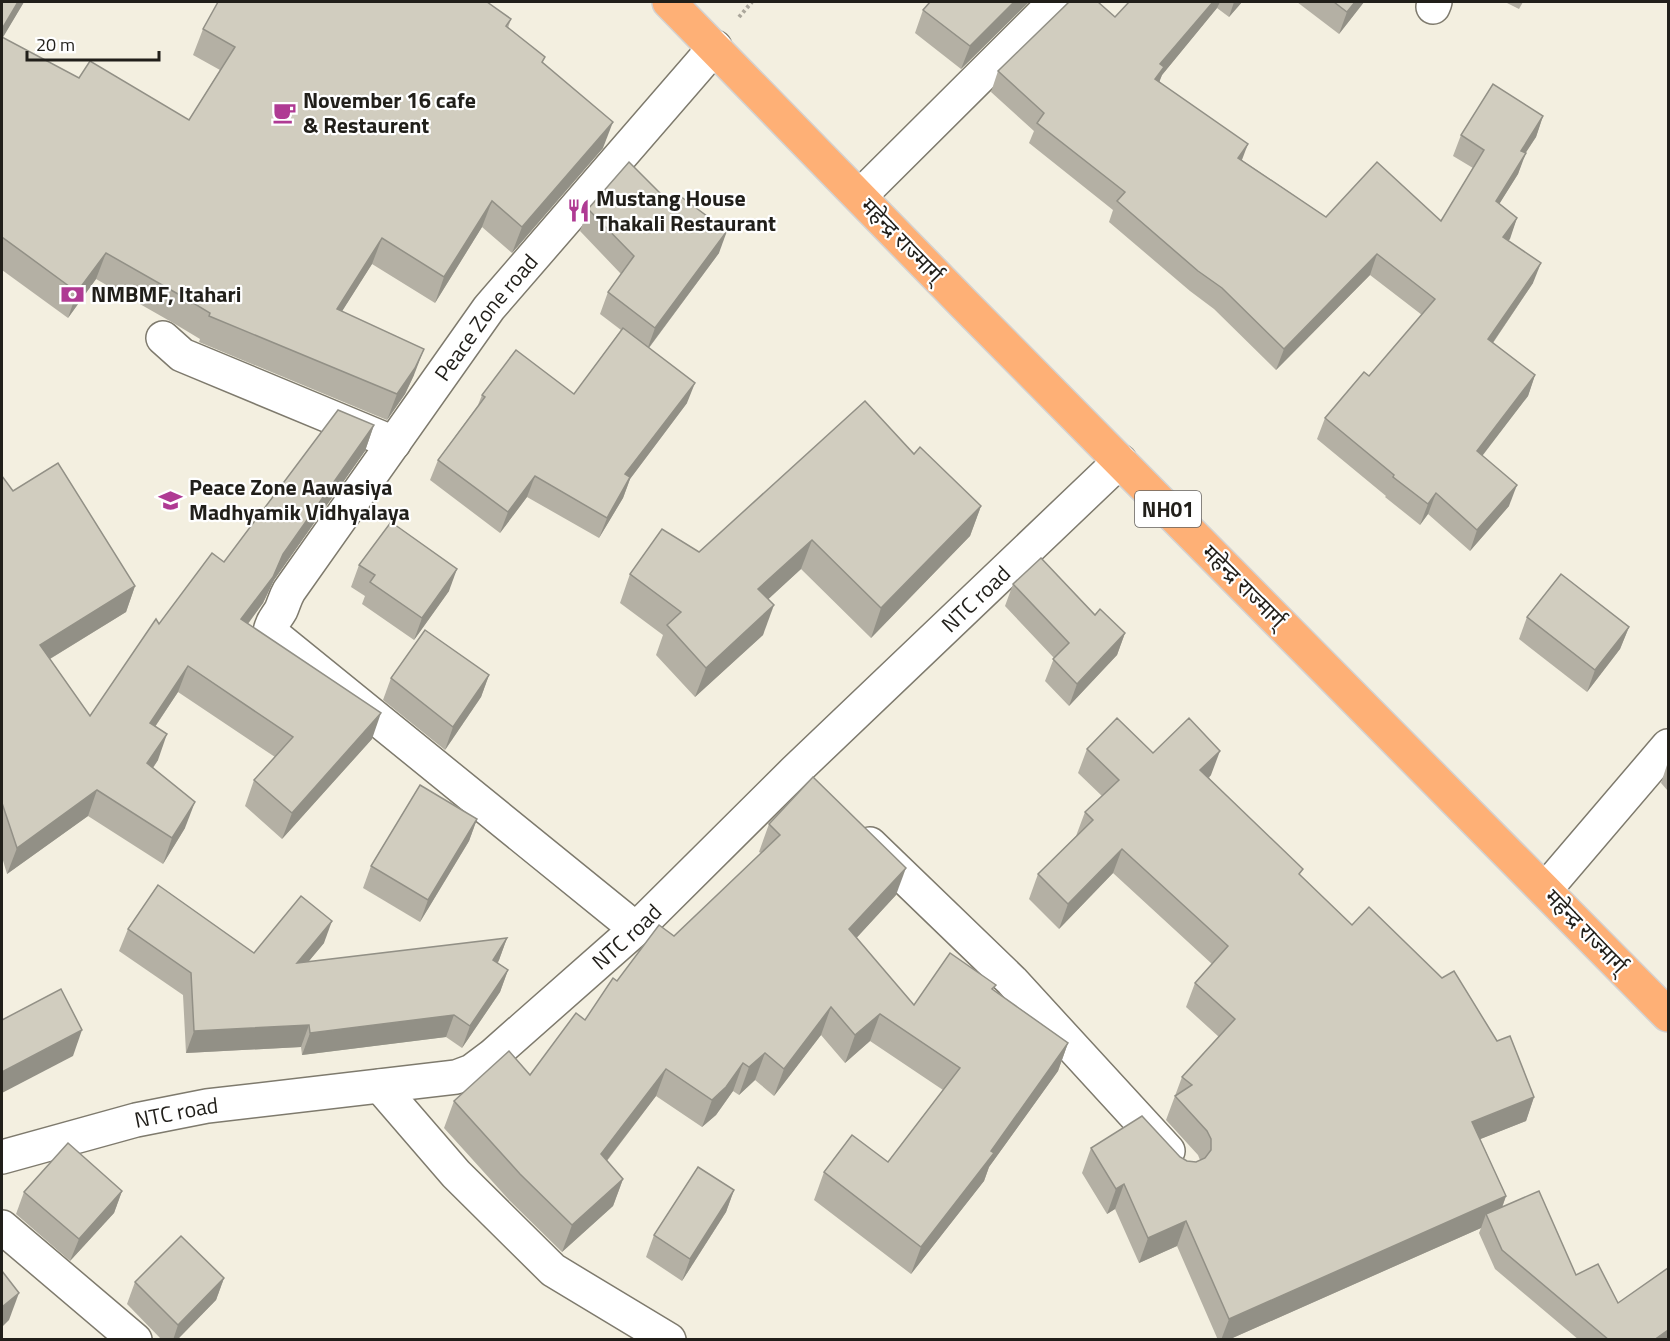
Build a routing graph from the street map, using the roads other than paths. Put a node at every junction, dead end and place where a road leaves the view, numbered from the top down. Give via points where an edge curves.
1 (669, 2) edge
2 (1055, 2) edge
3 (715, 47) junction
4 (860, 196) junction
5 (163, 338) dead end
6 (394, 443) junction
7 (1120, 461) junction
8 (1668, 746) edge
9 (795, 771) junction
10 (820, 795) edge
11 (845, 820) edge
12 (1545, 890) junction
13 (636, 929) junction
14 (1668, 1015) edge
15 (380, 1086) junction
16 (2, 1157) edge
17 (1184, 1168) edge
18 (2, 1227) edge
19 (135, 1340) edge
20 (669, 1340) edge

1 - 3 highway, महेन्द्र राज्मार्ग् / NH01
2 - 4 street
3 - 4 highway, महेन्द्र राज्मार्ग् / NH01
3 - 6 street, Peace Zone road via 489,308
4 - 7 highway, महेन्द्र राज्मार्ग् / NH01
5 - 6 street via 182,355
6 - 13 street, Peace Zone road via 283,600 270,632
7 - 9 street, NTC road
7 - 12 highway, महेन्द्र राज्मार्ग् / NH01
8 - 12 street
9 - 10 street
9 - 13 street, NTC road
11 - 17 street via 1012,981
12 - 14 highway, महेन्द्र राज्मार्ग् / NH01
13 - 15 street, NTC road via 472,1071 456,1077
15 - 16 street, NTC road via 207,1106 136,1120
15 - 20 street via 456,1174 553,1270
18 - 19 street

